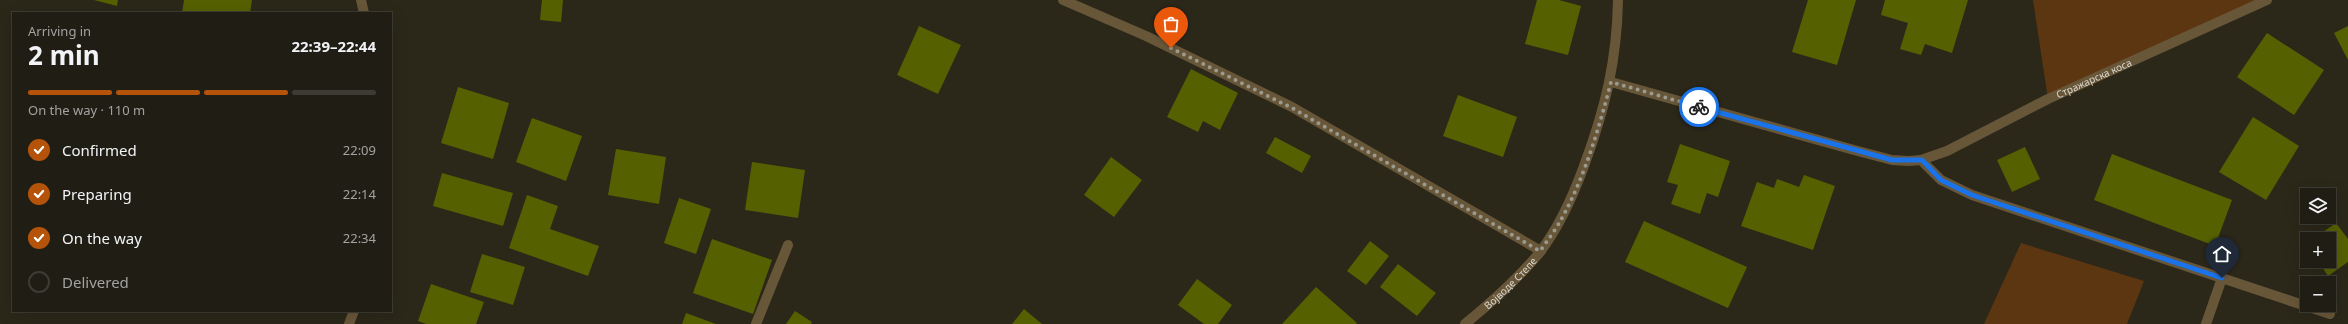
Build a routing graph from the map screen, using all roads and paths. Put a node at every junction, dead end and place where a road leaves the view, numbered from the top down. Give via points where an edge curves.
1 (361, 0) edge
2 (1063, 0) edge
3 (1618, 0) edge
4 (2267, 0) edge
5 (364, 12) edge
6 (1611, 82) junction
7 (1922, 160) junction
8 (788, 245) dead end
9 (1540, 251) junction
10 (2222, 278) junction
11 (354, 312) edge
12 (2330, 314) dead end
13 (350, 324) edge
14 (756, 324) edge
15 (1465, 324) edge
16 (2206, 324) edge

1 - 5 street
2 - 9 street via 1146,36 1292,108
3 - 6 street, Војводе Степе
4 - 7 street, Стражарска коса via 2048,99 1946,151
6 - 7 street via 1892,160
6 - 9 street, Војводе Степе via 1601,121 1578,183 1562,217
7 - 10 street via 1941,180 1972,195
8 - 14 street
9 - 15 street, Војводе Степе via 1513,282
10 - 12 street
10 - 16 street
11 - 13 street

